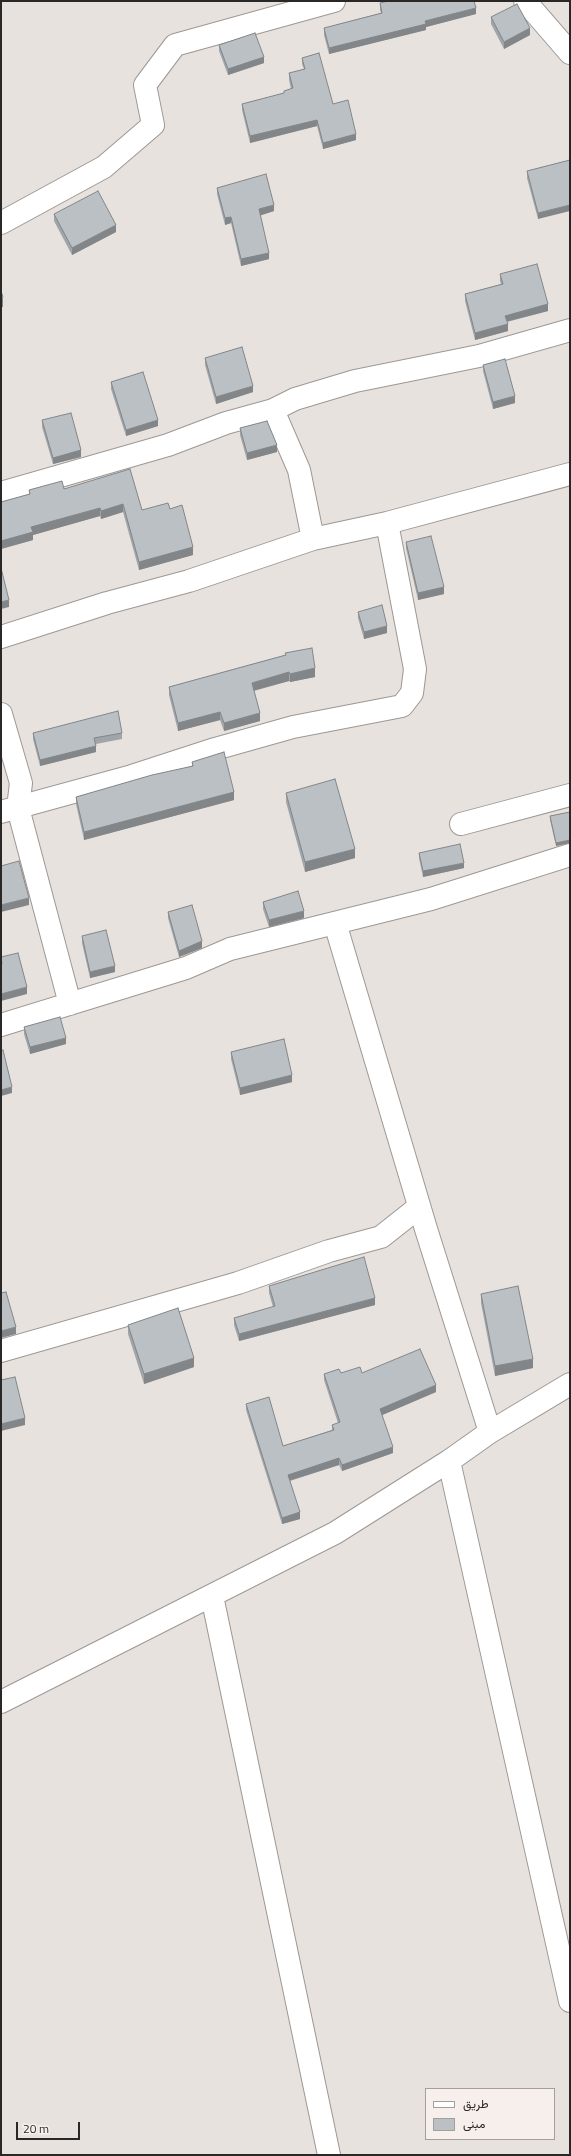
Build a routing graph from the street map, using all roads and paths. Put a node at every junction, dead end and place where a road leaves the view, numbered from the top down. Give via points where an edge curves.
1 (334, 1) edge
2 (526, 1) edge
3 (570, 53) edge
4 (1, 223) edge
5 (570, 330) edge
6 (273, 410) junction
7 (570, 474) edge
8 (1, 493) edge
9 (387, 523) junction
10 (313, 540) junction
11 (1, 637) edge
12 (1, 714) edge
13 (570, 795) edge
14 (9, 810) edge
15 (461, 824) dead end
16 (570, 855) edge
17 (335, 923) junction
18 (70, 1004) junction
19 (1, 1026) edge
20 (419, 1207) junction
21 (1, 1351) edge
22 (570, 1384) edge
23 (490, 1432) junction
24 (449, 1461) junction
25 (212, 1596) junction
26 (1, 1702) edge
27 (570, 2001) edge
28 (329, 2155) edge

1 - 4 street via 175,46 145,85 153,125 104,167
2 - 3 street
5 - 6 street via 479,356 355,381 295,399
6 - 8 street via 226,423 168,445
6 - 10 street via 299,470
7 - 9 street
9 - 10 street
9 - 14 street via 415,669 412,692 402,706 292,727
10 - 11 street
12 - 14 street via 21,783
13 - 15 street
14 - 18 street
16 - 17 street via 431,899
17 - 18 street via 230,949 186,968
17 - 20 street
18 - 19 street
20 - 21 street via 381,1237 329,1251 238,1283
20 - 23 street
22 - 23 street
23 - 24 street
24 - 25 street via 335,1533
24 - 27 street
25 - 26 street
25 - 28 street

